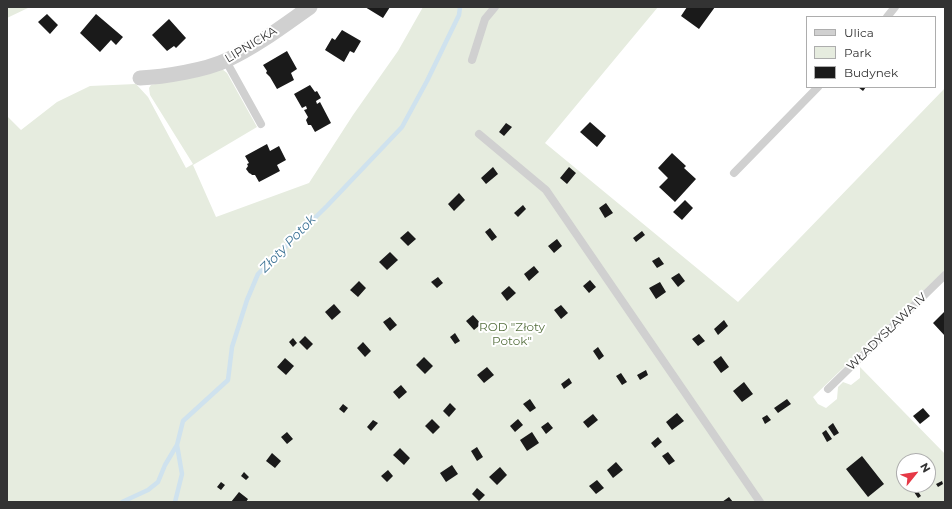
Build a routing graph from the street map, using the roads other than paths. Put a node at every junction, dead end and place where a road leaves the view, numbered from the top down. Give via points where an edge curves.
1 (310, 7) edge
2 (495, 7) edge
3 (895, 7) edge
4 (888, 16) edge
5 (472, 60) dead end
6 (226, 61) junction
7 (140, 78) dead end
8 (817, 88) edge
9 (261, 124) dead end
10 (479, 134) dead end
11 (734, 173) dead end
12 (945, 275) edge
13 (828, 389) dead end
14 (760, 502) edge

1 - 6 street, LIPNICKA via 264,39
2 - 5 lane via 485,19
3 - 4 lane
6 - 7 street, LIPNICKA via 180,73
6 - 9 lane
8 - 11 lane
10 - 14 lane via 546,190
12 - 13 lane, WŁADYSŁAWA IV

